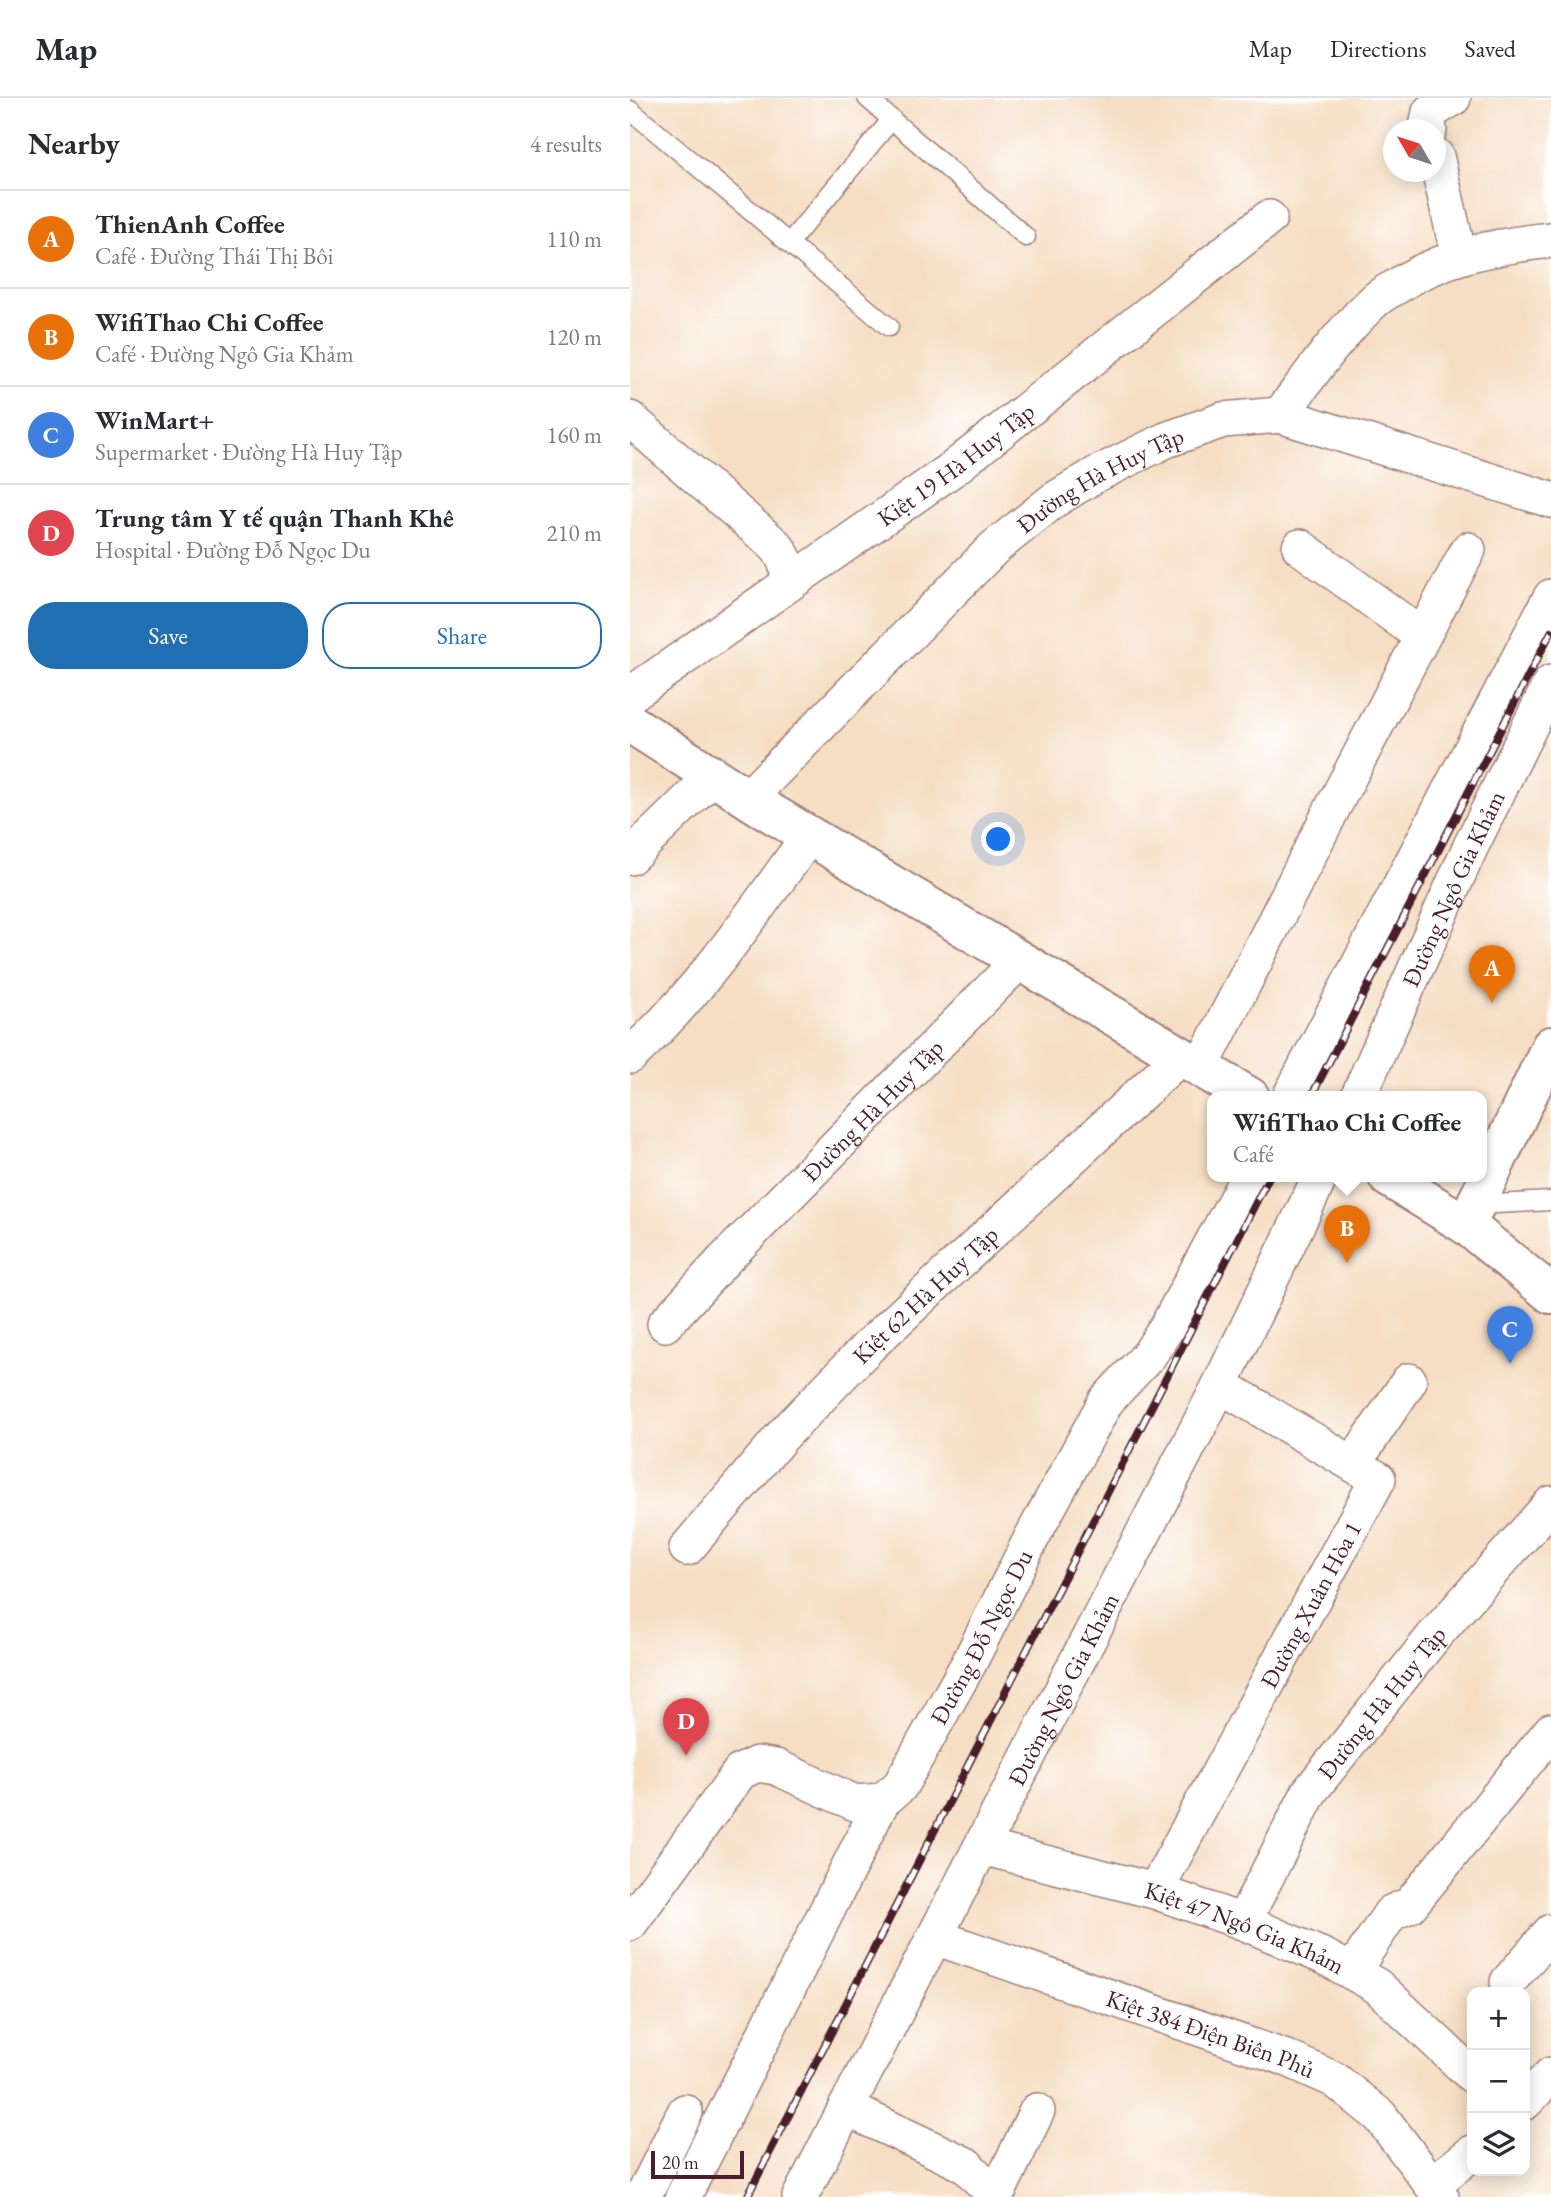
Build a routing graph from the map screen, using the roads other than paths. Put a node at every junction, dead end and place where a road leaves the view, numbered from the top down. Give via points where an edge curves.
1 (867, 98) edge
2 (1453, 98) edge
3 (630, 110) edge
4 (892, 119) junction
5 (1429, 119) edge
6 (1442, 182) edge
7 (1269, 218) dead end
8 (1026, 237) dead end
9 (1551, 240) edge
10 (789, 243) junction
11 (1459, 256) junction
12 (889, 327) dead end
13 (1280, 415) junction
14 (630, 419) edge
15 (1551, 500) edge
16 (1300, 547) dead end
17 (1468, 550) dead end
18 (788, 584) junction
19 (1551, 597) edge
20 (1422, 636) junction
21 (1551, 683) edge
22 (630, 695) edge
23 (630, 723) edge
24 (713, 776) junction
25 (748, 798) junction
26 (810, 836) junction
27 (630, 857) edge
28 (1020, 960) junction
29 (1550, 1050) edge
30 (630, 1056) edge
31 (1190, 1063) junction
32 (1239, 1091) edge
33 (1293, 1091) edge
34 (1360, 1091) edge
35 (1245, 1182) edge
36 (1318, 1182) edge
37 (1399, 1182) edge
38 (1487, 1182) edge
39 (1487, 1182) edge
40 (1551, 1201) edge
41 (1471, 1215) junction
42 (1551, 1294) edge
43 (665, 1324) dead end
44 (1409, 1381) dead end
45 (1220, 1385) junction
46 (1353, 1464) junction
47 (1551, 1504) edge
48 (687, 1548) dead end
49 (1551, 1731) edge
50 (882, 1801) junction
51 (982, 1847) junction
52 (1156, 1891) junction
53 (1243, 1922) junction
54 (630, 1923) edge
55 (1551, 1932) edge
56 (935, 1937) junction
57 (1353, 1972) junction
58 (1508, 1982) dead end
59 (1467, 2070) edge
60 (1551, 2075) edge
61 (1530, 2097) edge
62 (846, 2108) junction
63 (1037, 2111) dead end
64 (685, 2112) dead end
65 (1467, 2158) edge
66 (1437, 2190) edge
67 (996, 2196) edge
68 (643, 2197) edge
69 (683, 2197) edge
70 (800, 2197) edge

1 - 4 lane
2 - 5 street via 1430,113
3 - 10 lane
4 - 8 lane
4 - 10 lane
6 - 11 street
7 - 18 street, Kiệt 19 Hà Huy Tập via 954,468
9 - 11 street
10 - 12 lane
11 - 13 street via 1414,274 1373,301
13 - 15 street, Đường Hà Huy Tập
13 - 25 street, Đường Hà Huy Tập via 1223,420 1166,440 1054,500 994,548
14 - 18 street via 777,547 786,559
16 - 20 street
17 - 20 street, Kiệt 62 Hà Huy Tập
18 - 22 street, Kiệt 19 Hà Huy Tập
19 - 33 street
20 - 31 street, Kiệt 62 Hà Huy Tập
21 - 34 street, Đường Ngô Gia Khảm
23 - 24 street
24 - 25 street
24 - 27 street
25 - 26 street
26 - 28 street
26 - 30 street via 707,974
28 - 31 street
28 - 43 street, Đường Hà Huy Tập
29 - 39 street
31 - 32 street
31 - 48 street, Kiệt 62 Hà Huy Tập via 870,1345 783,1435
35 - 50 street, Đường Đỗ Ngọc Du via 1167,1327 1149,1355 1106,1401 900,1786
36 - 45 street, Đường Ngô Gia Khảm
37 - 41 street
38 - 41 street
40 - 41 lane
41 - 42 street
44 - 46 street
45 - 46 street, Đường Xuân Hòa 1
45 - 51 street, Đường Ngô Gia Khảm
46 - 52 street, Đường Xuân Hòa 1 via 1378,1479
47 - 53 street, Đường Hà Huy Tập via 1435,1635 1310,1791
49 - 57 street via 1410,1905 1391,1913
50 - 54 street via 855,1803 776,1767 757,1764 740,1772
50 - 69 street, Đường Đỗ Ngọc Du
51 - 52 street, Kiệt 47 Ngô Gia Khảm
51 - 56 street, Đường Ngô Gia Khảm
52 - 53 street, Kiệt 47 Ngô Gia Khảm
53 - 57 street, Kiệt 47 Ngô Gia Khảm
55 - 58 street
56 - 62 street, Đường Ngô Gia Khảm
56 - 66 street, Kiệt 384 Điện Biên Phủ via 1286,2058 1335,2081 1380,2116
57 - 59 street, Kiệt 47 Ngô Gia Khảm via 1377,1986
60 - 61 street
62 - 67 street via 966,2165
62 - 70 street, Đường Ngô Gia Khảm
63 - 67 street
64 - 68 street
65 - 66 street

